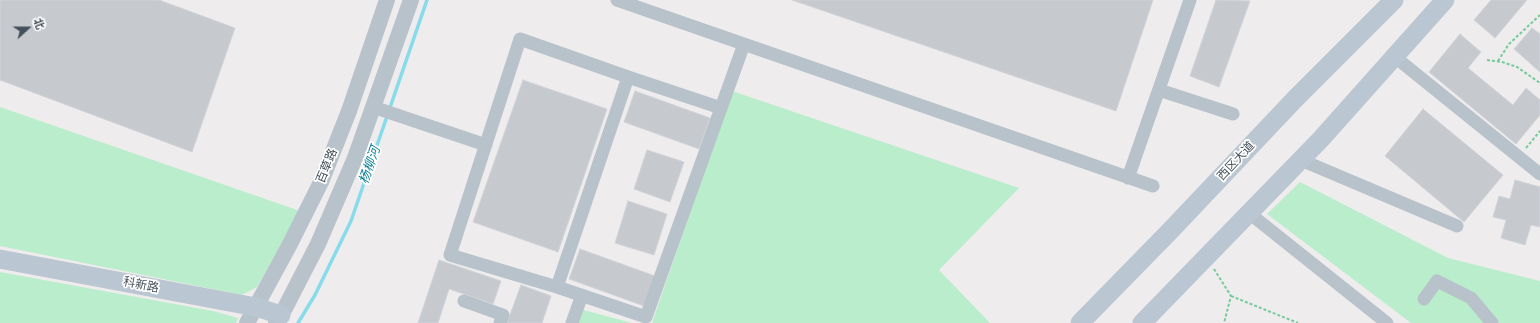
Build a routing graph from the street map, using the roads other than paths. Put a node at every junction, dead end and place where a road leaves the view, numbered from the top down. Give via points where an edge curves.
1 (387, 0) edge
2 (411, 0) edge
3 (1190, 0) edge
4 (1394, 0) edge
5 (1445, 0) edge
6 (621, 1) edge
7 (744, 44) junction
8 (1395, 57) junction
9 (628, 77) junction
10 (1159, 90) junction
11 (721, 108) junction
12 (383, 110) junction
13 (1233, 114) dead end
14 (486, 145) junction
15 (1301, 160) junction
16 (1540, 174) edge
17 (1128, 178) junction
18 (1153, 186) dead end
19 (1249, 213) junction
20 (1457, 226) dead end
21 (0, 259) edge
22 (557, 287) junction
23 (582, 295) junction
24 (1424, 299) dead end
25 (464, 301) dead end
26 (252, 315) edge
27 (279, 319) edge
28 (500, 323) edge
29 (572, 323) edge
30 (1080, 323) edge
31 (1142, 323) edge
32 (1388, 323) edge
33 (1492, 323) edge

1 - 26 street, 百草路 via 349,112 321,182
2 - 12 street, 百草路
3 - 10 street
4 - 30 main road, 西区大道
5 - 8 main road
6 - 7 street
7 - 11 street
7 - 17 street
8 - 15 main road
8 - 16 street
9 - 11 street
9 - 14 street via 520,39
9 - 22 street
10 - 13 street
10 - 17 street
11 - 23 street via 646,317
12 - 14 street
12 - 27 street, 百草路 via 355,158 318,244
14 - 22 street via 450,255
15 - 19 main road
15 - 20 street
17 - 18 street
19 - 31 main road
19 - 32 street
21 - 26 main road, 科新路
22 - 23 street
23 - 29 street
24 - 33 street via 1437,281 1471,298
25 - 28 street via 503,315
26 - 27 main road, 科新路

